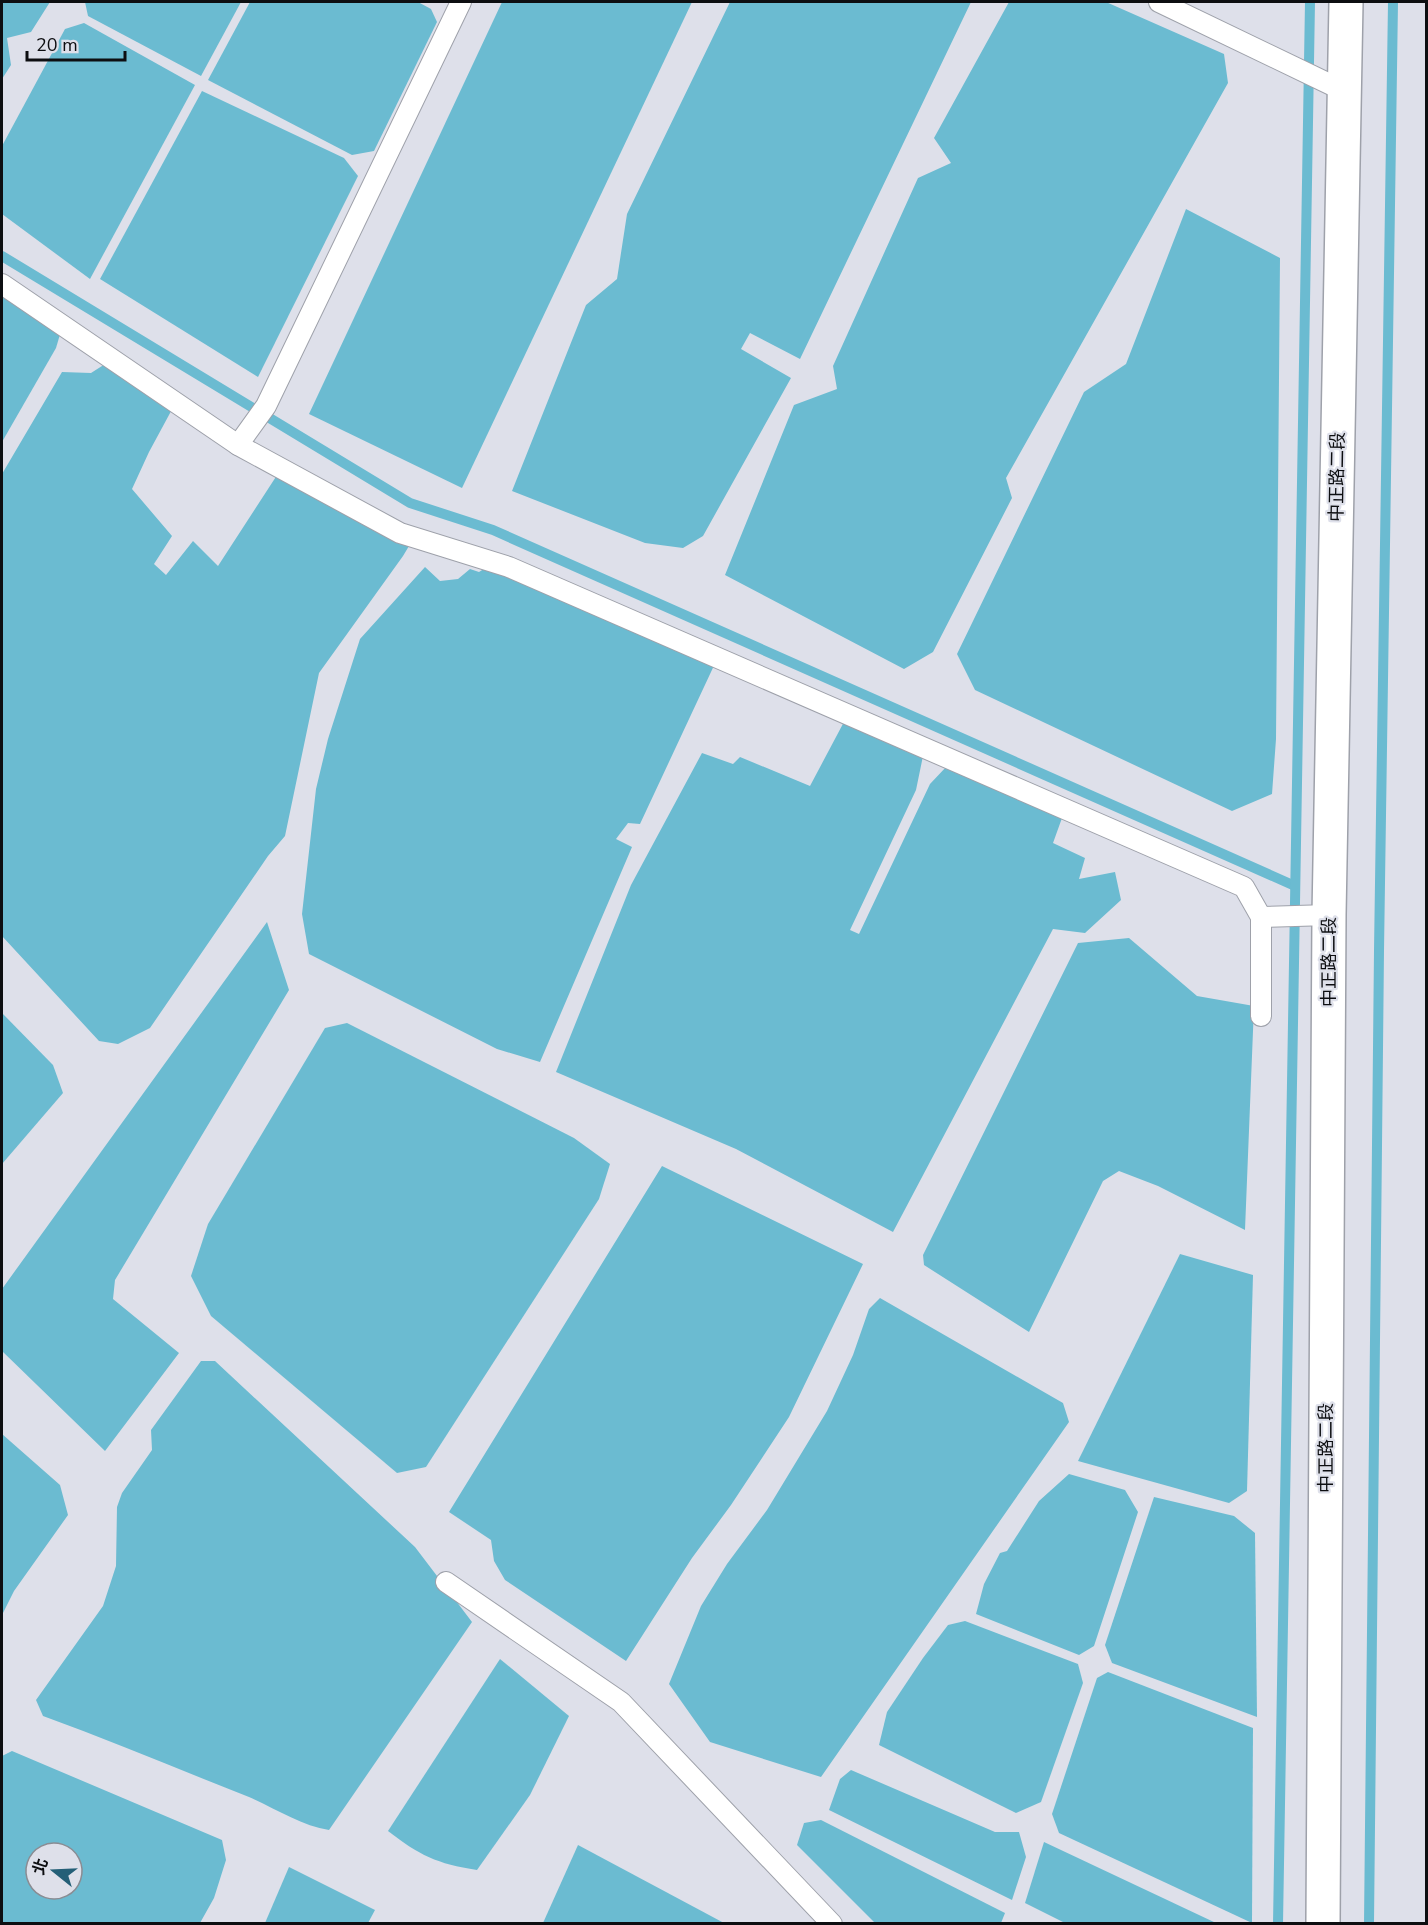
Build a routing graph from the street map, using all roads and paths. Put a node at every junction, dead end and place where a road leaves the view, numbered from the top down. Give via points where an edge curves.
1 (461, 2) edge
2 (1158, 2) edge
3 (1346, 2) edge
4 (1344, 91) junction
5 (2, 284) edge
6 (238, 445) junction
7 (1329, 915) junction
8 (1261, 918) junction
9 (1262, 1016) dead end
10 (446, 1582) dead end
11 (832, 1923) edge
12 (1323, 1923) edge

1 - 6 lane via 266,406
2 - 4 lane
3 - 4 main road, 中正路二段
4 - 7 main road, 中正路二段
5 - 6 lane
6 - 8 lane via 400,533 509,567 1244,887
7 - 8 lane
7 - 12 main road, 中正路二段
8 - 9 lane
10 - 11 lane via 621,1702

